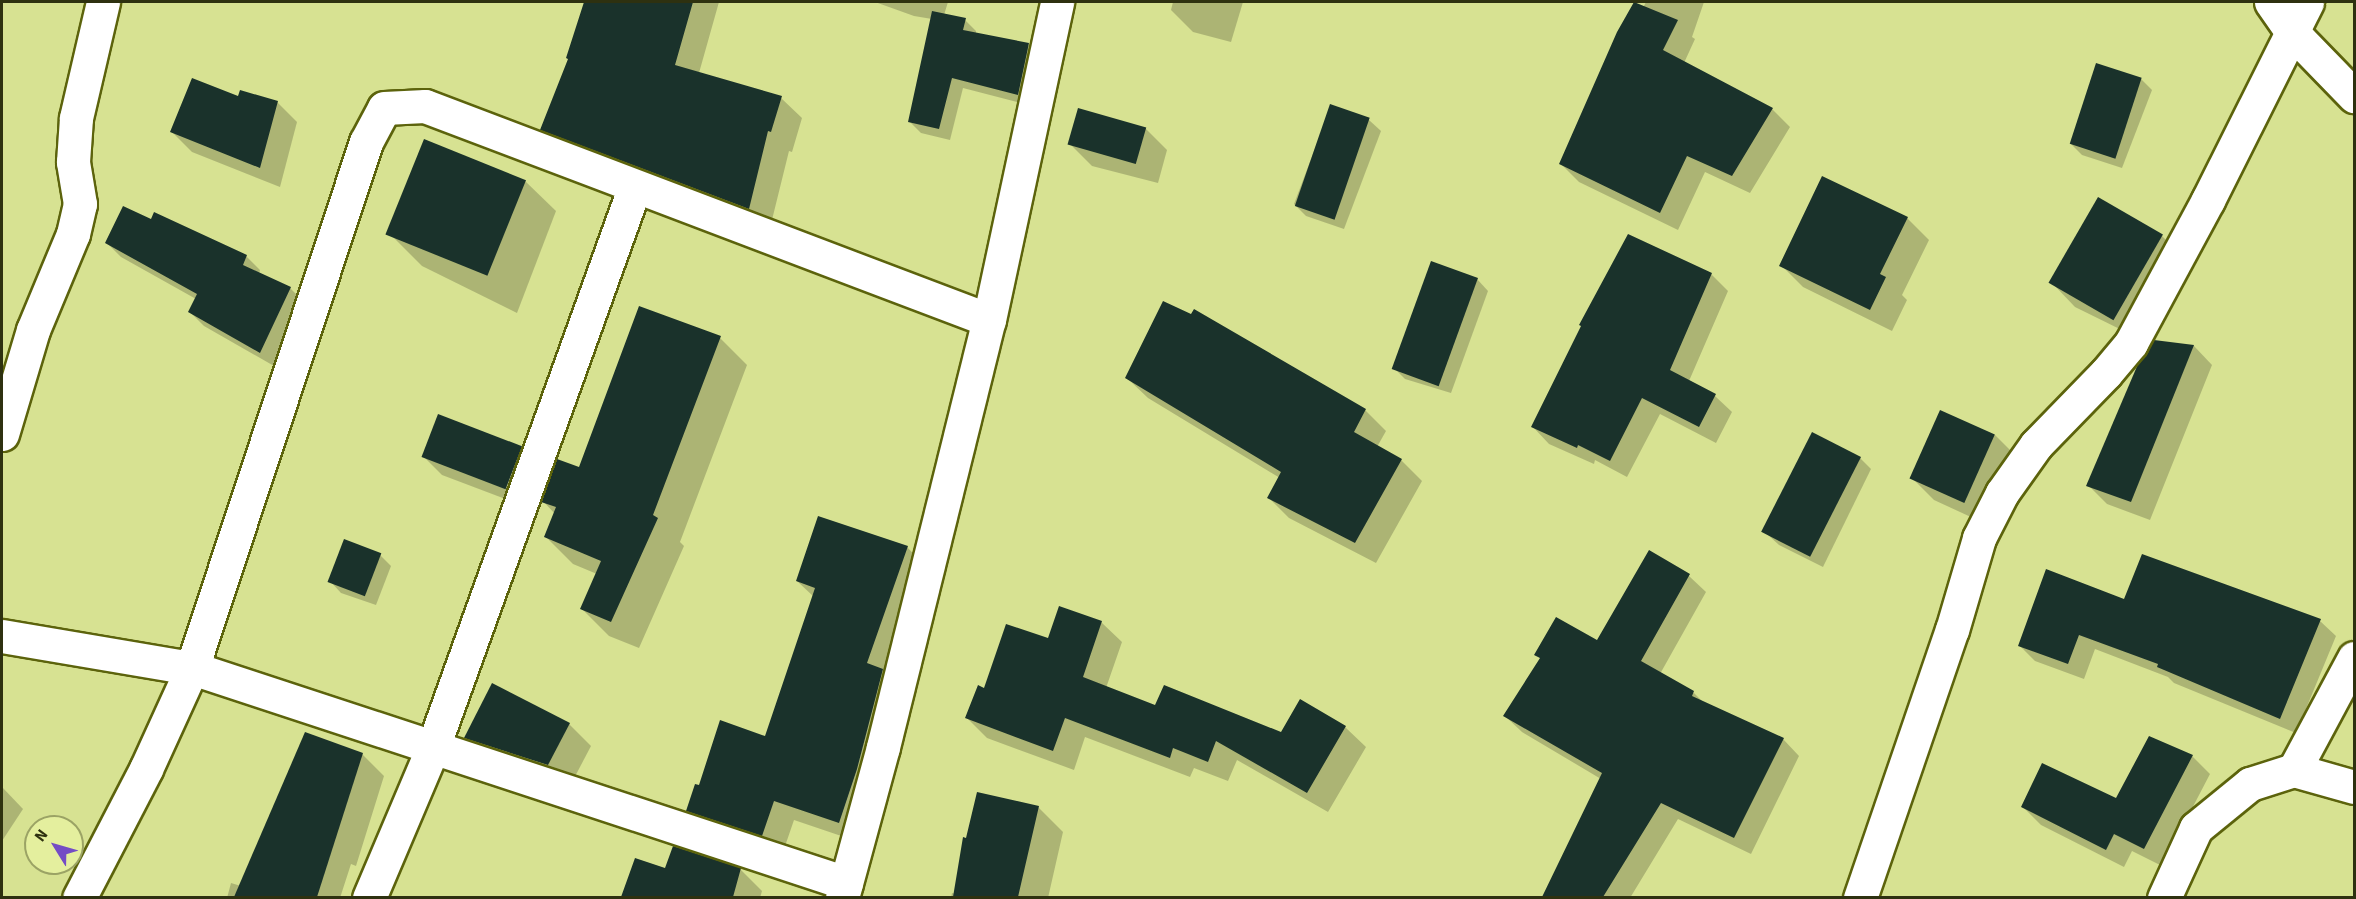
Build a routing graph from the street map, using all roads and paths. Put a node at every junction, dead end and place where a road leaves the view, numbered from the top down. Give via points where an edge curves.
1 (103, 2) edge
2 (1057, 2) edge
3 (2271, 2) edge
4 (2307, 2) edge
5 (2292, 31) junction
6 (2355, 96) edge
7 (635, 186) junction
8 (989, 320) junction
9 (2, 428) edge
10 (2, 636) edge
11 (2355, 658) edge
12 (192, 668) junction
13 (433, 747) junction
14 (2294, 770) junction
15 (2355, 788) edge
16 (844, 890) edge
17 (79, 897) edge
18 (369, 897) edge
19 (1860, 897) edge
20 (2164, 897) edge

1 - 9 street via 76,118 73,162 80,204 73,234 33,330
2 - 8 street
3 - 5 street
4 - 5 street
5 - 6 street
5 - 19 street via 2131,343 2036,445 2002,493 1979,538 1952,630
7 - 8 street
7 - 12 street via 425,106 384,108 366,142
7 - 13 street
8 - 16 street
10 - 12 street
11 - 14 street
12 - 13 street
12 - 17 street via 146,769
13 - 16 street
13 - 18 street
14 - 15 street
14 - 20 street via 2250,784 2196,828

